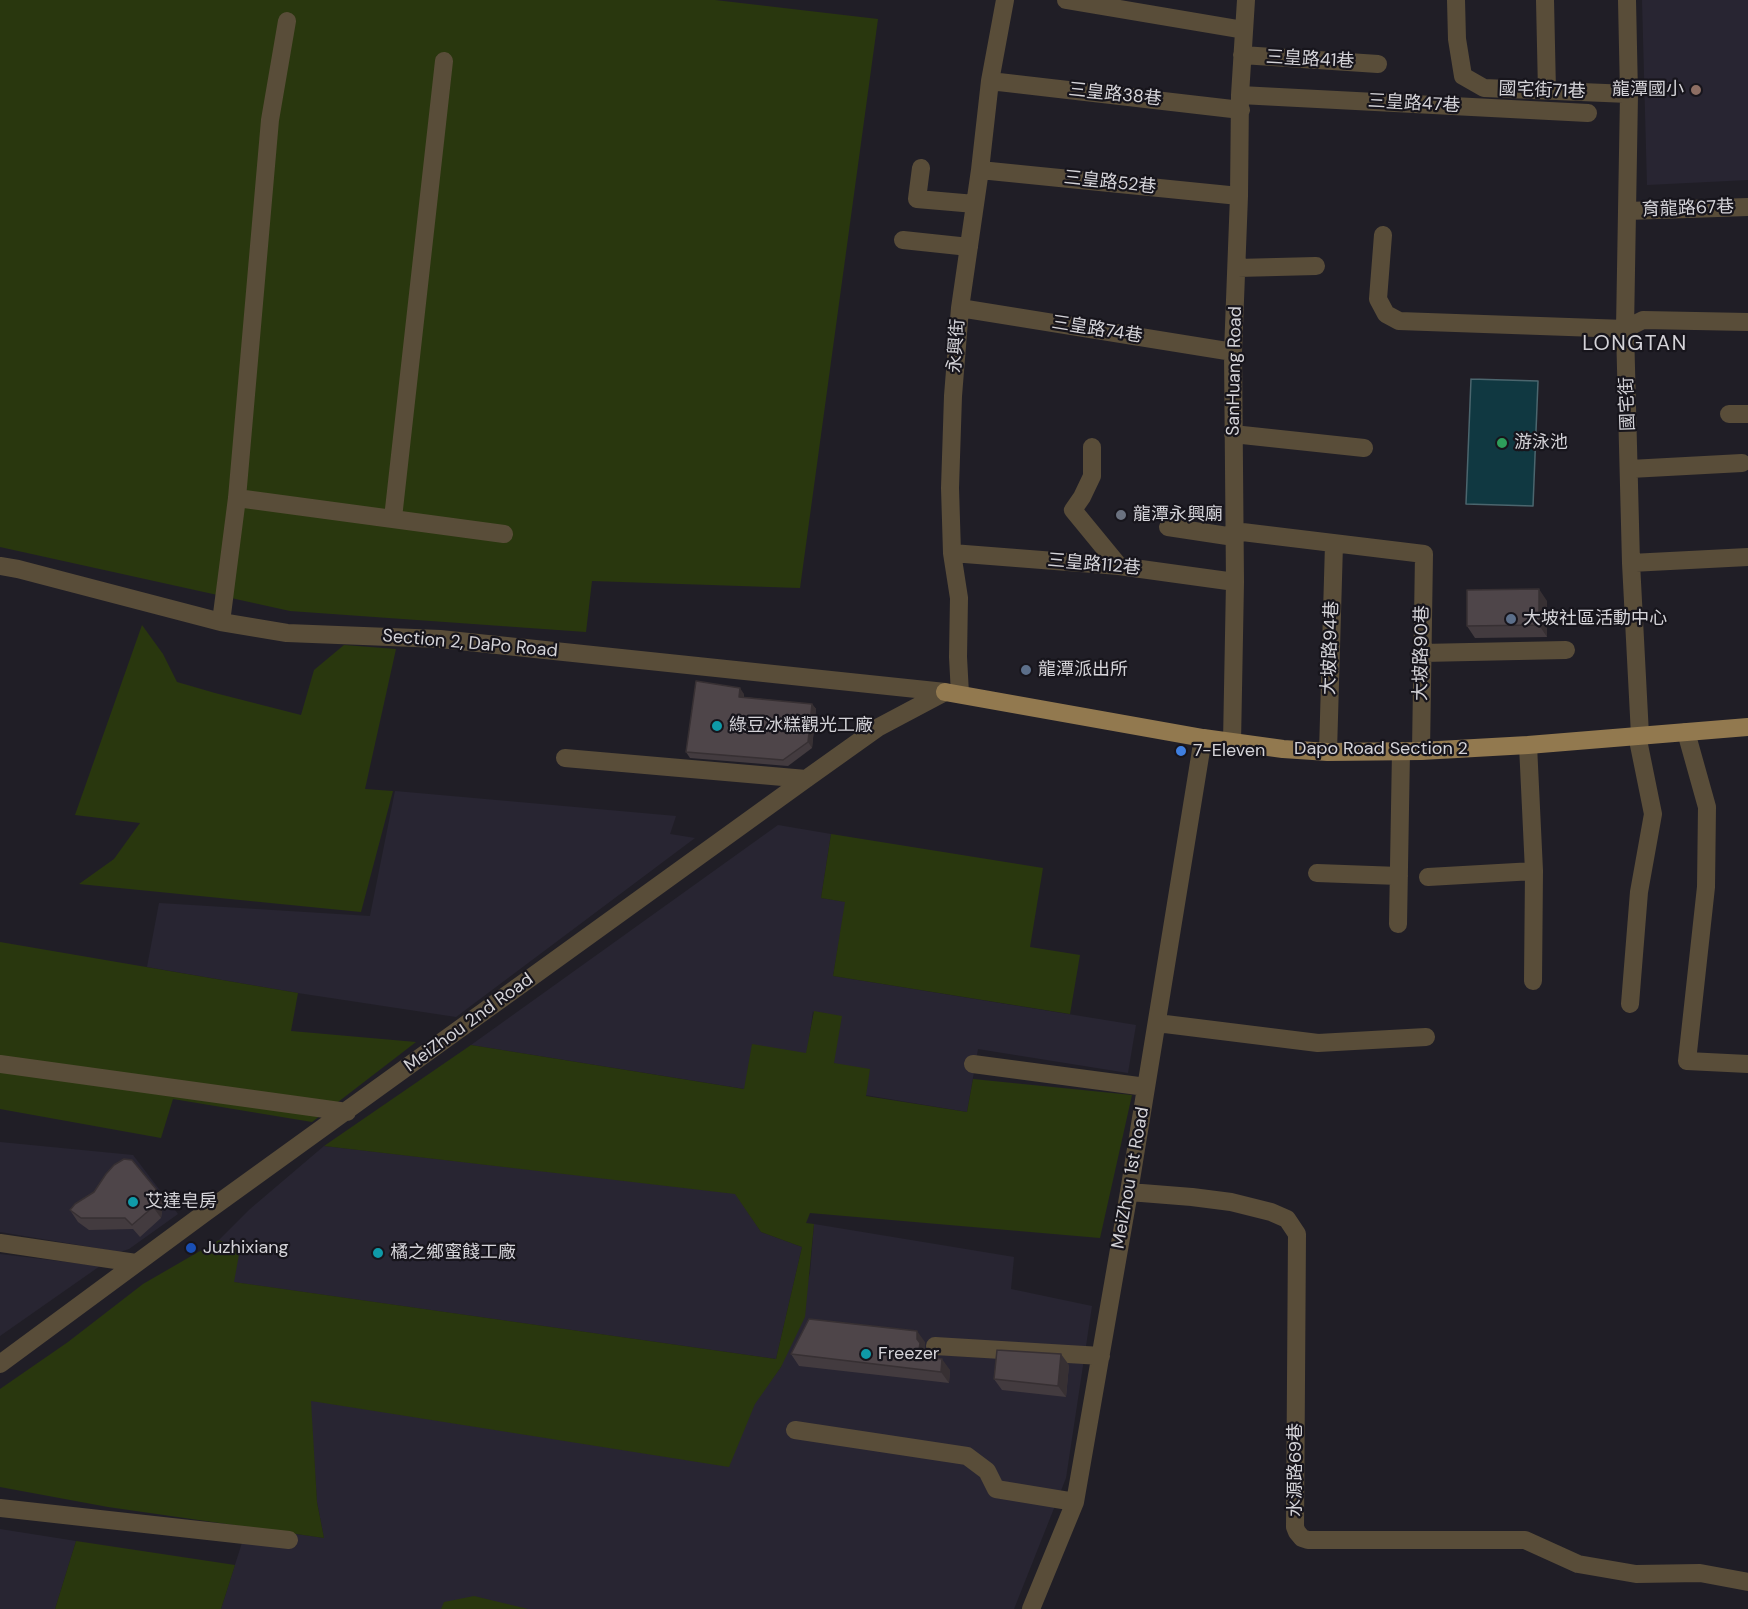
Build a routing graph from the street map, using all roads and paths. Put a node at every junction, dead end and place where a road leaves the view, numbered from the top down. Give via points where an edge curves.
1 (1005, 0) edge
2 (1066, 0) edge
3 (1246, 0) edge
4 (1456, 0) edge
5 (1545, 0) edge
6 (1627, 0) edge
7 (287, 21) dead end
8 (1244, 30) junction
9 (1242, 56) junction
10 (444, 61) dead end
11 (1378, 64) dead end
12 (990, 81) junction
13 (1547, 91) junction
14 (1629, 94) junction
15 (1240, 103) junction
16 (1588, 113) dead end
17 (921, 168) dead end
18 (980, 170) junction
19 (1239, 196) junction
20 (975, 204) junction
21 (1748, 207) edge
22 (1627, 211) junction
23 (1383, 235) dead end
24 (903, 240) dead end
25 (969, 247) junction
26 (1316, 266) dead end
27 (1237, 268) junction
28 (960, 308) junction
29 (1748, 322) edge
30 (1625, 329) junction
31 (1233, 352) junction
32 (1730, 414) dead end
33 (1748, 414) edge
34 (1233, 434) junction
35 (1092, 447) dead end
36 (1364, 448) dead end
37 (1742, 463) dead end
38 (1630, 469) junction
39 (237, 498) junction
40 (393, 518) junction
41 (1168, 527) dead end
42 (504, 534) dead end
43 (1234, 534) junction
44 (1334, 544) junction
45 (952, 553) junction
46 (1748, 557) edge
47 (1631, 563) junction
48 (0, 566) edge
49 (1119, 566) junction
50 (1235, 582) junction
51 (220, 622) junction
52 (1566, 650) dead end
53 (1422, 653) junction
54 (953, 693) junction
55 (1748, 727) edge
56 (1686, 732) junction
57 (1640, 735) junction
58 (1203, 738) junction
59 (1232, 743) junction
60 (1528, 745) junction
61 (1401, 751) junction
62 (1420, 751) junction
63 (1328, 752) junction
64 (565, 758) dead end
65 (806, 779) junction
66 (1534, 870) junction
67 (1317, 873) dead end
68 (1399, 876) junction
69 (1428, 876) dead end
70 (1398, 924) dead end
71 (1533, 981) dead end
72 (1630, 1004) dead end
73 (1157, 1023) junction
74 (1426, 1037) dead end
75 (0, 1064) edge
76 (973, 1064) dead end
77 (1748, 1064) edge
78 (1146, 1087) junction
79 (347, 1112) junction
80 (1129, 1192) junction
81 (0, 1243) edge
82 (136, 1263) junction
83 (934, 1346) dead end
84 (1101, 1356) junction
85 (0, 1364) edge
86 (795, 1430) dead end
87 (1075, 1502) junction
88 (0, 1508) edge
89 (289, 1540) dead end
90 (1748, 1581) edge
91 (1031, 1609) edge

1 - 12 street, 永興街
2 - 8 street
3 - 8 street, SanHuang Road
4 - 13 street, 國宅街71巷 via 1457,39 1464,76 1484,88
5 - 13 street
6 - 14 street, 國宅街
7 - 39 street via 270,120
8 - 9 street, SanHuang Road
9 - 11 street, 三皇路41巷
9 - 15 street, SanHuang Road
10 - 40 street
12 - 15 street, 三皇路38巷
12 - 18 street, 永興街
13 - 14 street, 國宅街71巷
14 - 22 street, 國宅街
15 - 16 street, 三皇路47巷
15 - 19 street, SanHuang Road
17 - 20 street via 917,199
18 - 19 street, 三皇路52巷
18 - 20 street, 永興街
19 - 27 street, SanHuang Road
20 - 25 street, 永興街
21 - 22 street, 育龍路67巷
22 - 30 street, 國宅街
23 - 30 street via 1378,299 1386,314 1399,321
24 - 25 street
25 - 28 street, 永興街
26 - 27 street
27 - 31 street, SanHuang Road
28 - 31 street, 三皇路74巷
28 - 45 street, 永興街 via 953,396
29 - 30 street via 1643,320
30 - 38 street, 國宅街
31 - 34 street, SanHuang Road
32 - 33 street
34 - 36 street
34 - 43 street, SanHuang Road
35 - 49 street via 1092,476 1072,510
37 - 38 street
38 - 47 street, 國宅街
39 - 40 street
39 - 51 street
40 - 42 street
41 - 43 street
43 - 44 street
43 - 50 street, SanHuang Road
44 - 53 street, 大坡路90巷 via 1424,554
44 - 63 street, 大坡路94巷
45 - 49 street, 三皇路112巷
45 - 54 street, 永興街 via 959,598
46 - 47 street
47 - 57 street, 國宅街
48 - 51 street, Section 2, DaPo Road
49 - 50 street, 三皇路112巷
50 - 59 street, SanHuang Road
51 - 54 street, Section 2, DaPo Road via 287,633 440,639
52 - 53 street
53 - 62 street, 大坡路90巷
54 - 58 main road, Dapo Road Section 2
54 - 65 street, MeiZhou 2nd Road via 879,727
55 - 56 main road, Dapo Road Section 2
56 - 57 main road, Dapo Road Section 2
56 - 77 street via 1707,807 1706,887 1687,1061
57 - 60 main road, Dapo Road Section 2
57 - 72 street, 國宅街 via 1653,814 1639,892
58 - 59 main road, Dapo Road Section 2
58 - 73 street, MeiZhou 1st Road
59 - 63 main road, Dapo Road Section 2
60 - 62 main road, Dapo Road Section 2
60 - 66 street
61 - 62 main road, Dapo Road Section 2
61 - 63 main road, Dapo Road Section 2
61 - 68 street
64 - 65 street
65 - 79 street, MeiZhou 2nd Road
66 - 69 street
66 - 71 street
67 - 68 street
68 - 70 street
73 - 74 street via 1318,1043
73 - 78 street, MeiZhou 1st Road
75 - 79 street
76 - 78 street
78 - 80 street, MeiZhou 1st Road
79 - 82 street, MeiZhou 2nd Road
80 - 84 street, MeiZhou 1st Road
80 - 90 street, 水源路69巷 via 1231,1202 1287,1219 1297,1233 1295,1527 1302,1538 1525,1540 1578,1564 1635,1574 1700,1573
81 - 82 street
82 - 85 street, MeiZhou 2nd Road
83 - 84 street
84 - 87 street, MeiZhou 1st Road
86 - 87 street via 967,1456 987,1471 996,1489
87 - 91 street, MeiZhou 1st Road
88 - 89 street

